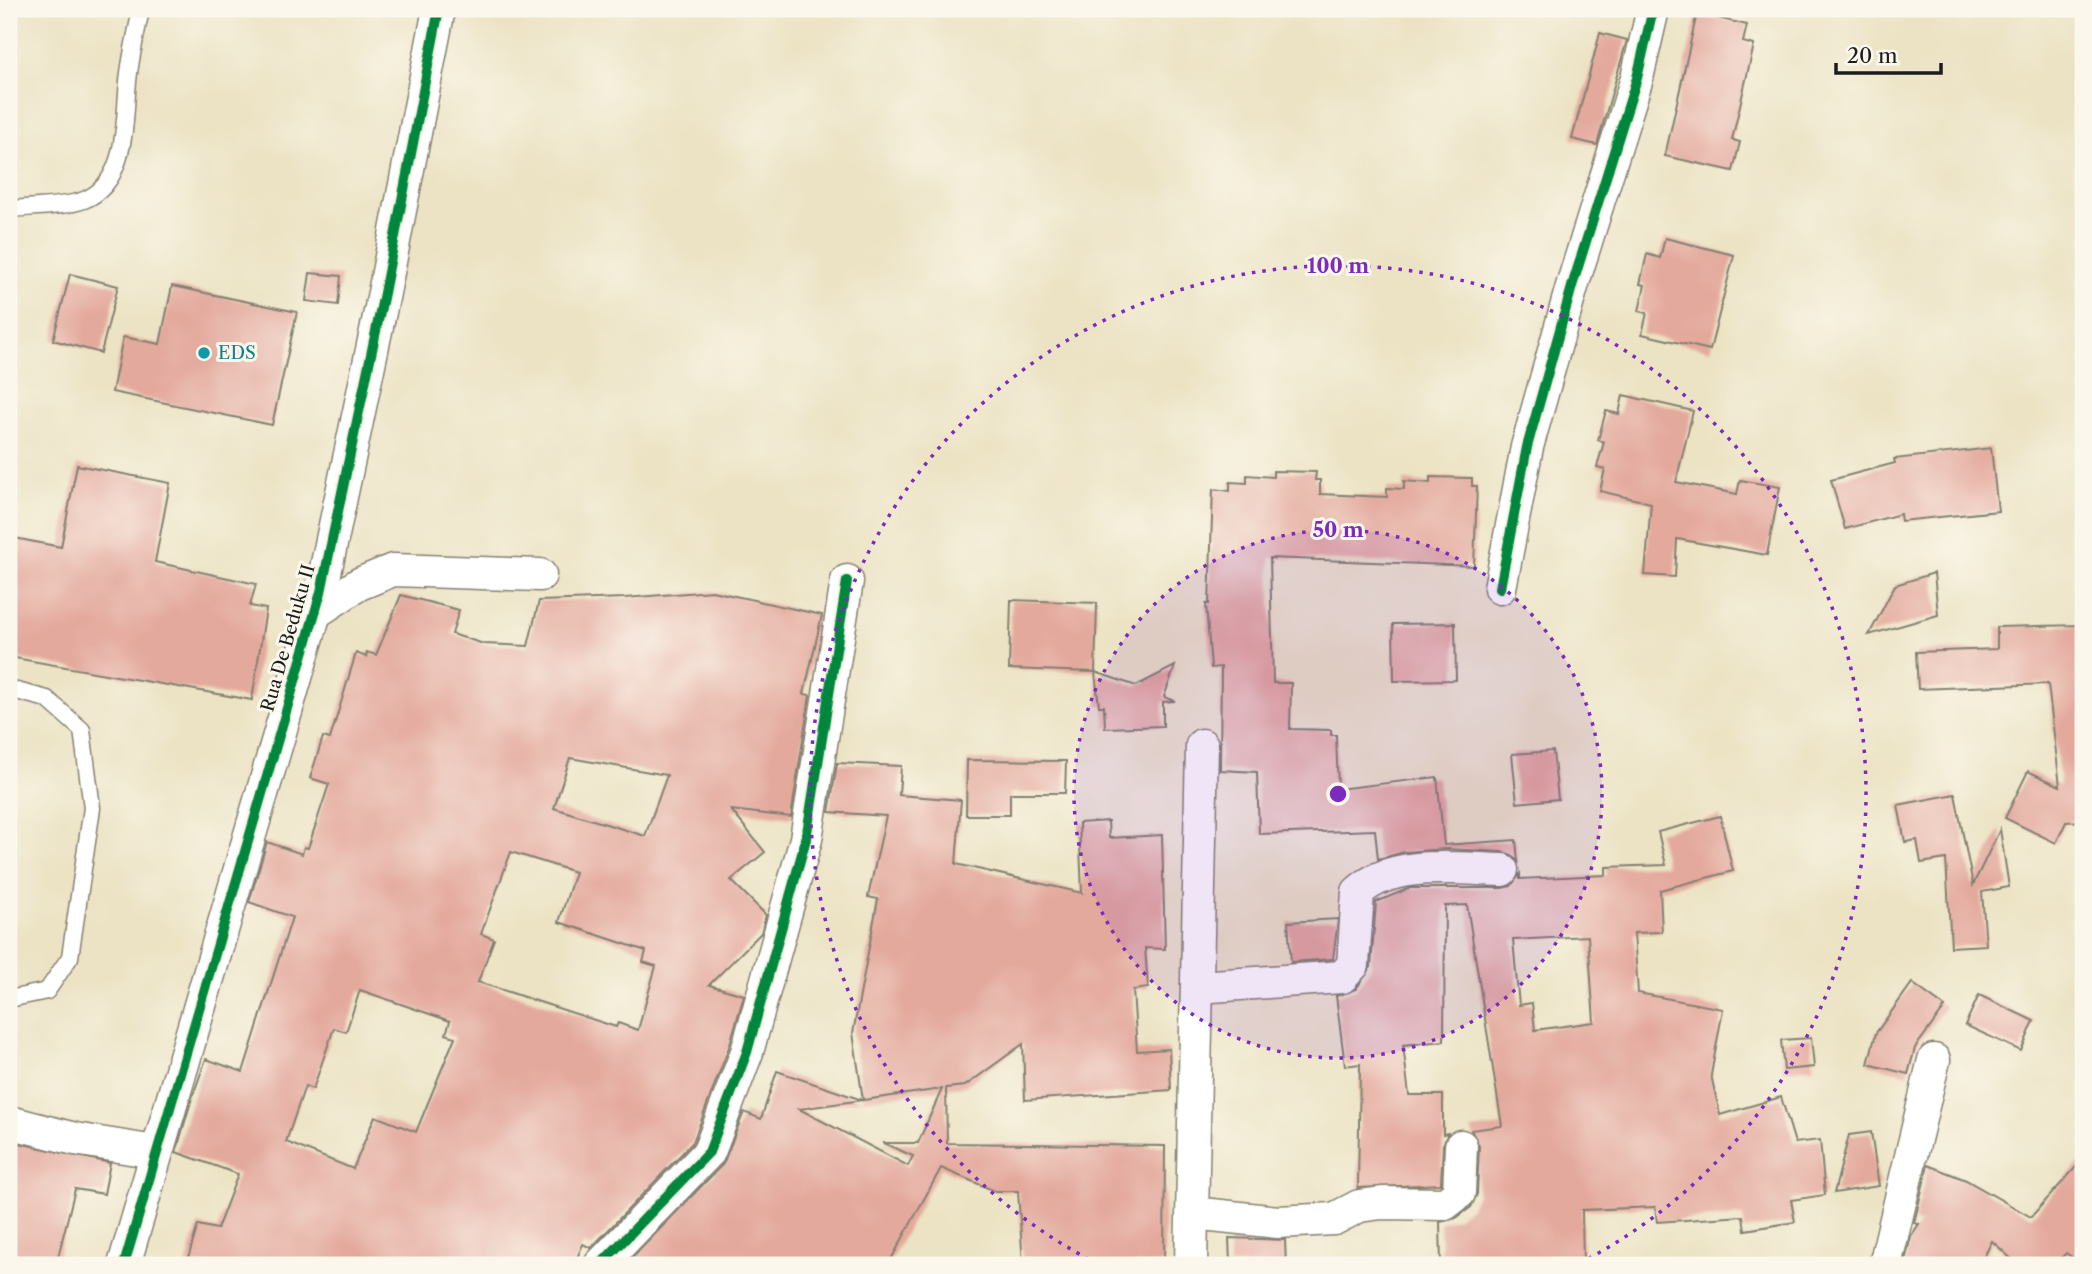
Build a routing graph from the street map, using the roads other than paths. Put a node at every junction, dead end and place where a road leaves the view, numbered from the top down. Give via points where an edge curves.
1 (141, 9) edge
2 (439, 9) edge
3 (1653, 9) edge
4 (9, 209) edge
5 (540, 575) dead end
6 (847, 581) dead end
7 (1500, 588) dead end
8 (315, 613) junction
9 (9, 689) edge
10 (1202, 744) dead end
11 (1502, 870) dead end
12 (1198, 987) junction
13 (9, 999) edge
14 (1934, 1060) dead end
15 (9, 1122) edge
16 (1461, 1146) dead end
17 (155, 1152) junction
18 (1193, 1213) junction
19 (124, 1265) edge
20 (600, 1265) edge
21 (1191, 1265) edge
22 (1885, 1265) edge

1 - 4 lane via 115,169 101,188 84,200
2 - 8 street, Rua De Beduku II
3 - 7 street via 1637,78 1527,447
5 - 8 street via 393,570 359,584
6 - 20 street via 806,839 747,1052 709,1152
8 - 17 street, Rua De Beduku II
9 - 13 lane via 47,699 82,730 92,807 70,957 47,991
10 - 12 street
11 - 12 street via 1432,868 1373,879 1358,892 1353,965 1342,977
12 - 18 street
14 - 22 street
15 - 17 street
16 - 18 street via 1459,1193 1445,1204 1382,1203 1359,1206 1334,1219 1278,1222
17 - 19 street, Rua De Beduku II
18 - 21 street

